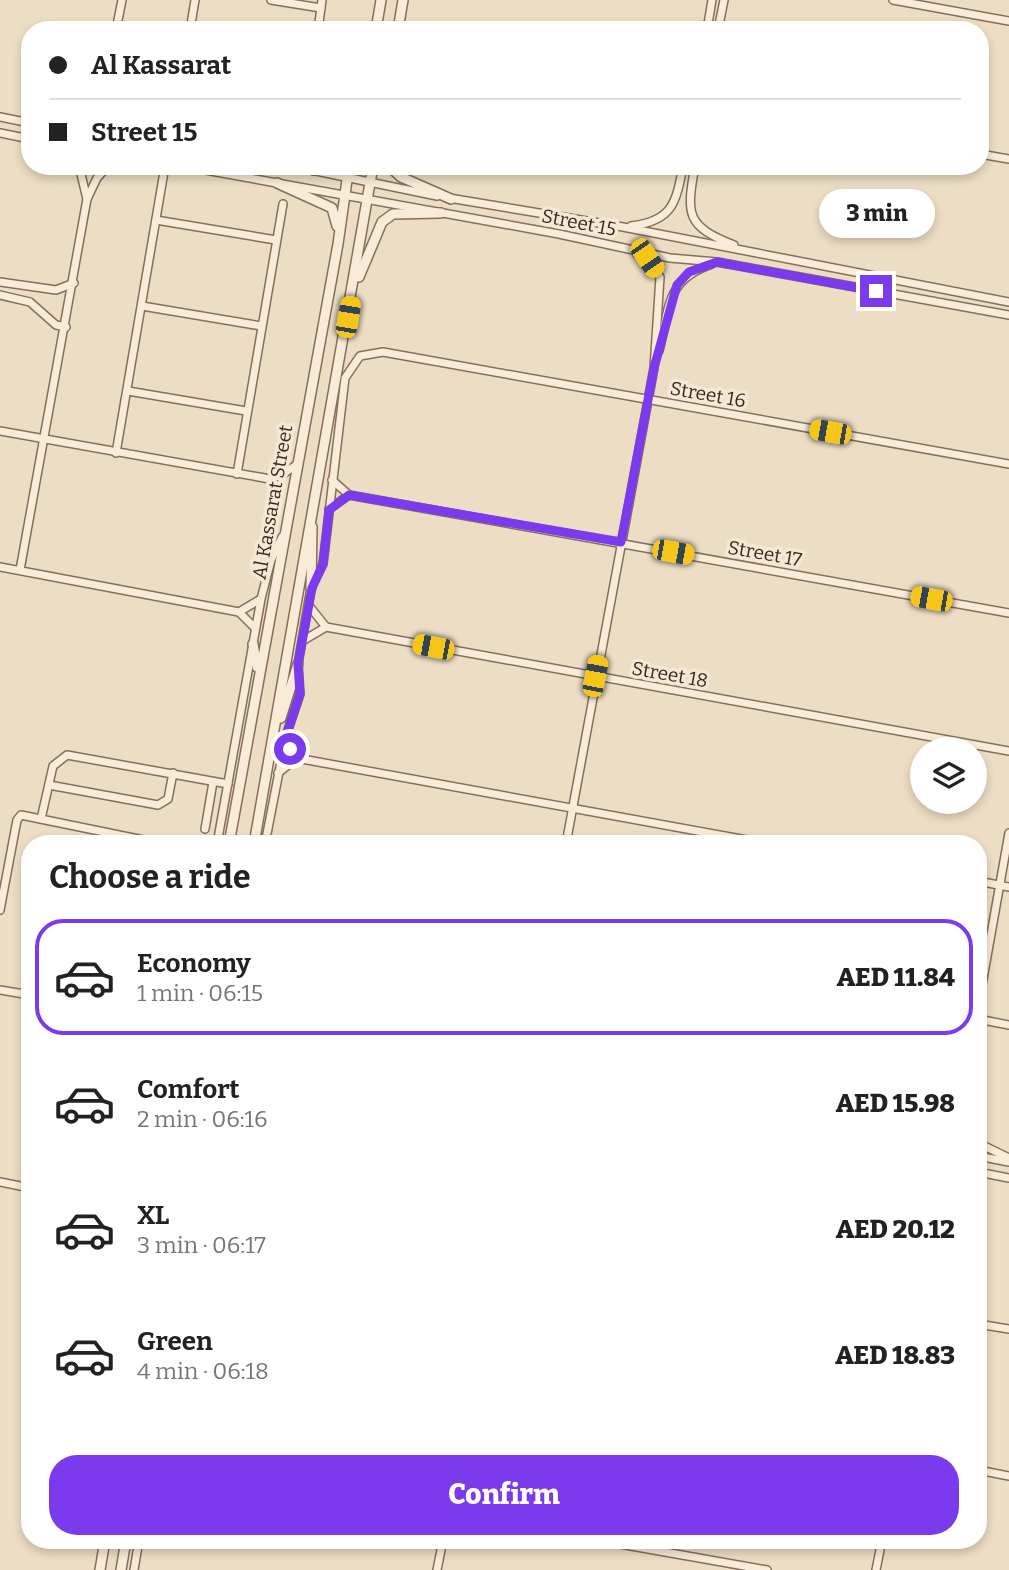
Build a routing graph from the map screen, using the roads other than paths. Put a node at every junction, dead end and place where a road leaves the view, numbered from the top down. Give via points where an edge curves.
1 (122, 0) edge
2 (195, 0) edge
3 (271, 0) edge
4 (381, 0) edge
5 (403, 0) edge
6 (712, 0) edge
7 (724, 0) edge
8 (893, 0) edge
9 (321, 4) edge
10 (118, 21) edge
11 (192, 21) edge
12 (378, 21) edge
13 (400, 21) edge
14 (708, 21) edge
15 (720, 21) edge
16 (1009, 21) edge
17 (0, 117) edge
18 (21, 121) edge
19 (0, 133) edge
20 (21, 137) edge
21 (989, 155) edge
22 (1009, 159) edge
23 (81, 175) edge
24 (100, 175) edge
25 (163, 175) edge
26 (233, 175) edge
27 (337, 175) edge
28 (371, 175) edge
29 (399, 175) edge
30 (681, 175) edge
31 (693, 175) edge
32 (347, 177) junction
33 (369, 181) junction
34 (277, 183) junction
35 (344, 195) junction
36 (451, 198) junction
37 (87, 199) junction
38 (366, 200) junction
39 (283, 204) dead end
40 (441, 213) junction
41 (156, 219) junction
42 (623, 227) junction
43 (276, 240) junction
44 (338, 244) junction
45 (621, 246) junction
46 (747, 251) junction
47 (717, 262) junction
48 (0, 282) edge
49 (74, 283) junction
50 (353, 292) junction
51 (0, 295) edge
52 (1009, 302) edge
53 (142, 306) junction
54 (1009, 315) edge
55 (261, 326) junction
56 (66, 327) junction
57 (654, 368) junction
58 (128, 391) junction
59 (650, 399) junction
60 (246, 411) junction
61 (0, 431) edge
62 (46, 439) junction
63 (116, 453) junction
64 (1009, 464) edge
65 (296, 465) junction
66 (237, 474) junction
67 (332, 480) junction
68 (349, 495) junction
69 (329, 510) junction
70 (311, 518) junction
71 (283, 537) junction
72 (621, 542) junction
73 (0, 567) edge
74 (20, 570) junction
75 (312, 588) junction
76 (261, 599) junction
77 (309, 604) junction
78 (239, 612) junction
79 (1009, 613) edge
80 (326, 627) junction
81 (255, 628) junction
82 (304, 640) junction
83 (253, 644) junction
84 (298, 664) junction
85 (258, 676) junction
86 (595, 676) junction
87 (276, 726) junction
88 (286, 736) junction
89 (1009, 751) edge
90 (302, 759) junction
91 (173, 773) junction
92 (277, 774) junction
93 (213, 782) junction
94 (228, 784) junction
95 (48, 785) junction
96 (571, 808) junction
97 (41, 819) junction
98 (205, 830) dead end
99 (267, 832) junction
100 (1009, 833) edge
101 (119, 835) edge
102 (219, 835) edge
103 (231, 835) edge
104 (256, 835) edge
105 (266, 835) edge
106 (269, 835) edge
107 (567, 835) edge
108 (720, 835) edge
109 (987, 883) edge
110 (1005, 886) edge
111 (0, 910) edge
112 (987, 967) edge
113 (0, 989) edge
114 (21, 994) edge
115 (987, 1021) edge
116 (1009, 1025) edge
117 (987, 1148) edge
118 (987, 1157) edge
119 (1009, 1160) edge
120 (987, 1175) edge
121 (1009, 1178) edge
122 (0, 1182) edge
123 (21, 1186) edge
124 (987, 1325) edge
125 (1009, 1329) edge
126 (987, 1472) edge
127 (1009, 1476) edge
128 (104, 1549) edge
129 (124, 1549) edge
130 (138, 1549) edge
131 (441, 1549) edge
132 (648, 1549) edge
133 (880, 1549) edge
134 (100, 1570) edge
135 (121, 1570) edge
136 (134, 1570) edge
137 (437, 1570) edge
138 (767, 1570) edge
139 (876, 1570) edge

1 - 10 street
2 - 11 street
3 - 9 street
4 - 12 street
5 - 13 street
6 - 14 street
7 - 15 street
8 - 16 street
17 - 18 street
19 - 20 street
21 - 22 street
23 - 37 street
24 - 37 street
25 - 41 street
26 - 34 street, Street 15
27 - 32 street, Street 15
28 - 33 street
29 - 36 street
30 - 42 street via 675,201 661,220
31 - 46 street via 690,216 697,227
32 - 33 street, Street 15
32 - 35 street, Al Kassarat Street
33 - 36 street, Street 15
33 - 38 street
34 - 35 street, Street 15
34 - 44 street via 331,208
35 - 38 street, Street 15
35 - 44 street, Al Kassarat Street
36 - 42 street, Street 15
37 - 49 street
38 - 40 street, Street 15
38 - 50 street
39 - 43 street
40 - 45 street, Street 15
40 - 50 street via 393,214 382,222
41 - 43 street
41 - 53 street
42 - 46 street, Street 15
43 - 55 street
44 - 65 street, Al Kassarat Street
45 - 47 street, Street 15 via 670,258
45 - 57 street via 647,258 660,277
46 - 52 street, Street 15
47 - 54 street, Street 15
47 - 57 street via 689,272 677,285
48 - 49 street via 55,290
49 - 56 street
50 - 70 street
51 - 56 street via 30,302
53 - 55 street
53 - 58 street
55 - 60 street
56 - 62 street
57 - 59 street
58 - 60 street
58 - 63 street
59 - 64 street, Street 16
59 - 67 street, Street 16 via 383,352 360,356 345,378
59 - 72 street
60 - 66 street
61 - 62 street
62 - 63 street
62 - 74 street
63 - 66 street
65 - 66 street via 270,479
65 - 71 street, Al Kassarat Street
67 - 68 street
67 - 69 street
68 - 69 street
68 - 72 street, Street 17
69 - 75 street via 323,564
70 - 75 street
70 - 87 street
71 - 76 street via 271,560
71 - 85 street, Al Kassarat Street
72 - 79 street, Street 17
72 - 86 street
73 - 74 street
74 - 78 street
75 - 77 street
76 - 78 street
76 - 81 street
77 - 80 street
77 - 82 street
78 - 81 street
80 - 82 street
80 - 86 street, Street 18
81 - 83 street
82 - 84 street
83 - 85 street
83 - 94 street
84 - 87 street via 286,709
84 - 88 street via 300,694
85 - 103 street, Al Kassarat Street
86 - 89 street, Street 18
86 - 96 street
87 - 104 street
88 - 90 street via 290,749
88 - 92 street
90 - 92 street
90 - 96 street
91 - 93 street
91 - 95 street via 67,755 53,766
91 - 95 street via 168,799 158,805
92 - 99 street
93 - 94 street
93 - 98 street
94 - 102 street
95 - 97 street
96 - 107 street
96 - 108 street
97 - 101 street
97 - 111 street via 21,815 17,820
99 - 105 street
99 - 106 street
100 - 110 street
109 - 110 street
110 - 112 street
113 - 114 street
115 - 116 street
117 - 119 street
118 - 119 street
120 - 121 street
122 - 123 street
124 - 125 street
126 - 127 street
128 - 134 street
129 - 135 street
130 - 136 street
131 - 137 street
132 - 138 street
133 - 139 street

